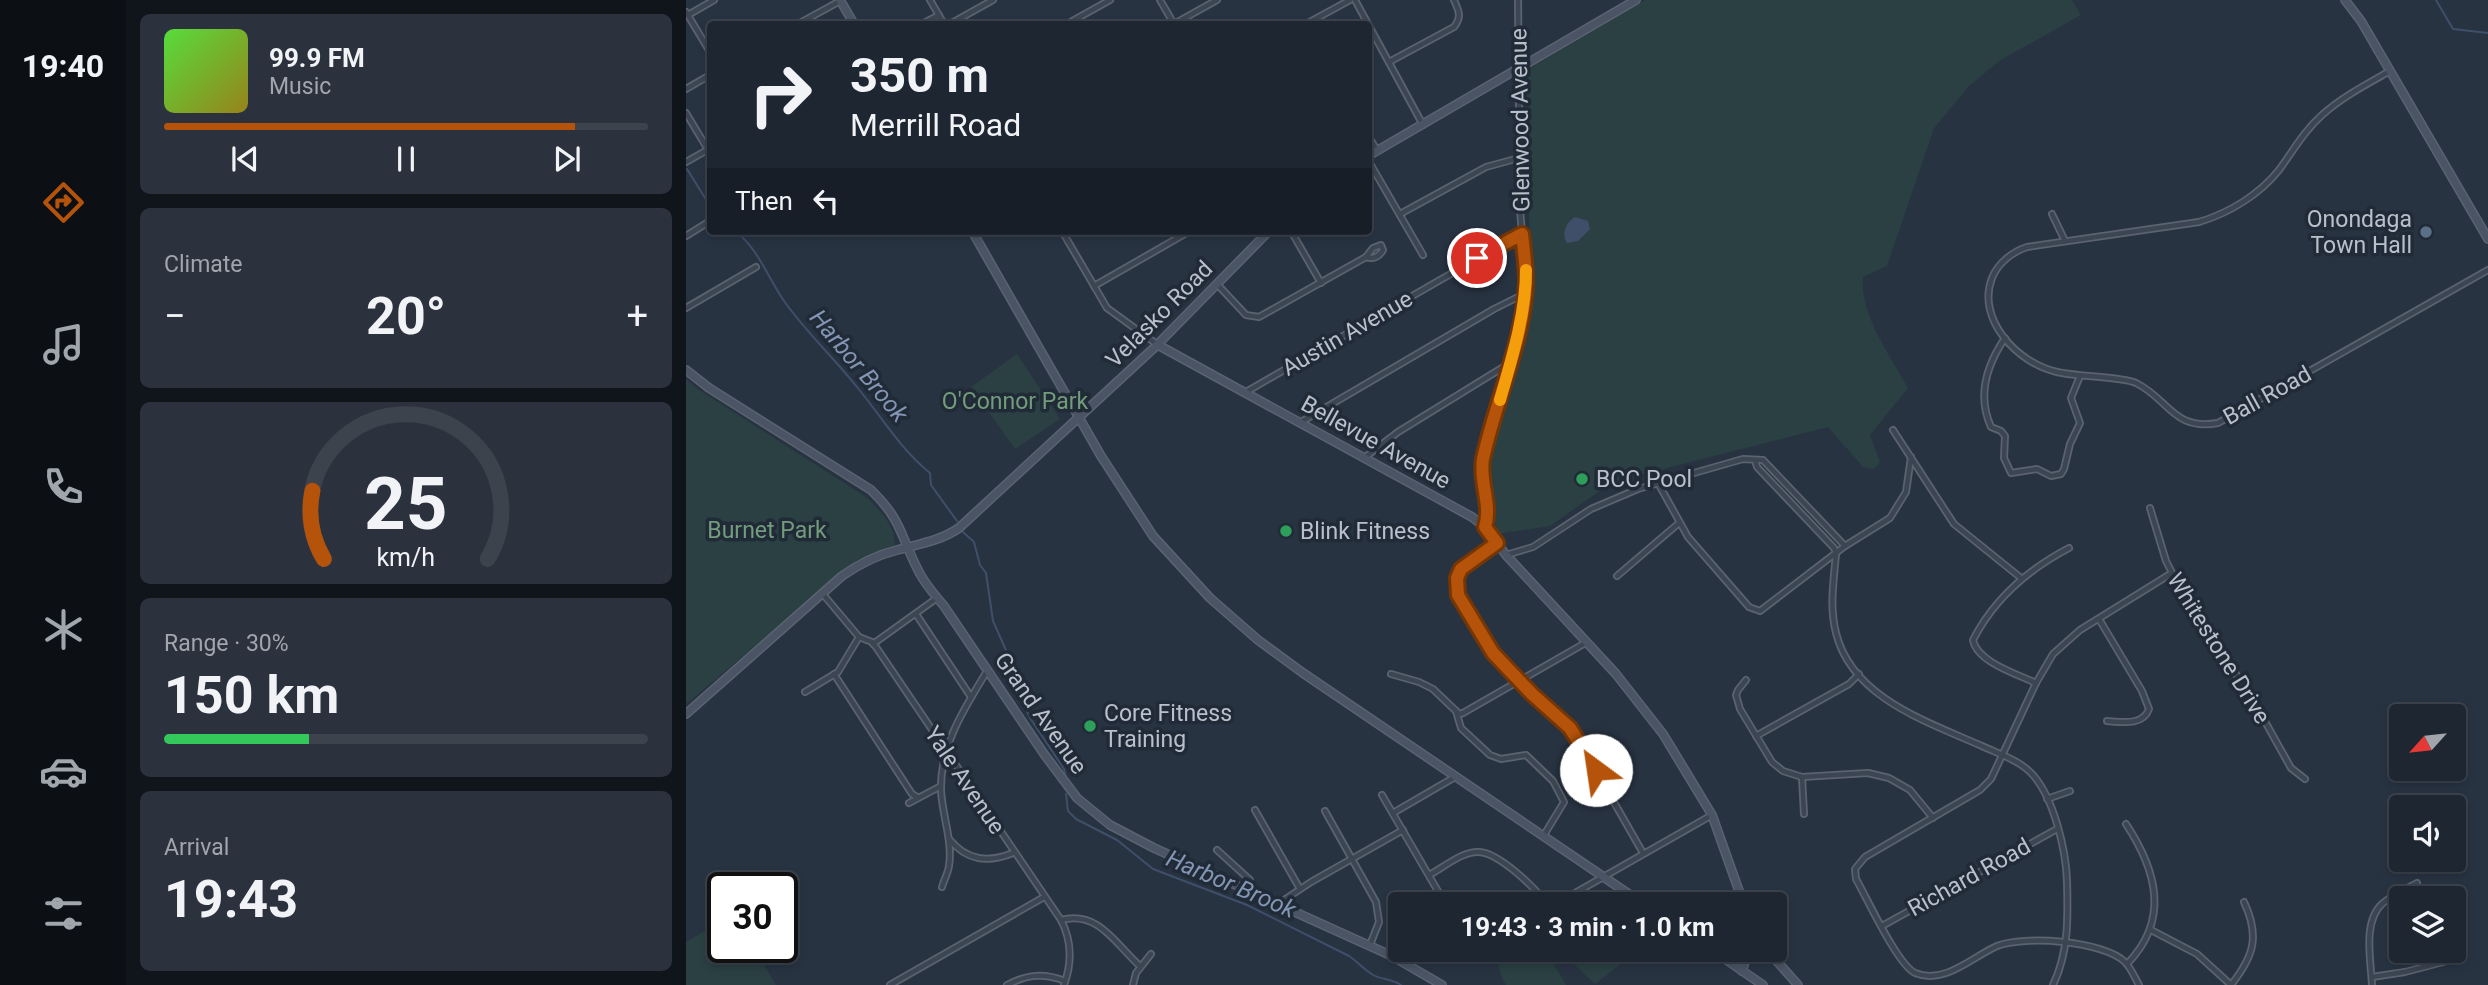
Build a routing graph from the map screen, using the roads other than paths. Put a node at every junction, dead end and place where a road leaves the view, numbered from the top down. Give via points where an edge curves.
1 (714, 0) edge
2 (840, 0) edge
3 (930, 0) edge
4 (993, 0) edge
5 (1110, 0) edge
6 (1160, 0) edge
7 (1217, 0) edge
8 (1349, 0) edge
9 (1355, 0) edge
10 (1454, 0) edge
11 (1518, 0) edge
12 (1636, 0) edge
13 (2345, 0) edge
14 (687, 13) edge
15 (939, 15) junction
16 (803, 21) edge
17 (852, 21) edge
18 (928, 21) edge
19 (942, 21) edge
20 (955, 21) edge
21 (1072, 21) edge
22 (1172, 21) edge
23 (1179, 21) edge
24 (1312, 21) edge
25 (1367, 21) edge
26 (1372, 31) edge
27 (707, 47) edge
28 (1389, 62) junction
29 (1517, 71) junction
30 (2390, 71) junction
31 (707, 77) edge
32 (686, 89) edge
33 (686, 113) edge
34 (1423, 125) junction
35 (1372, 143) edge
36 (707, 145) edge
37 (1377, 151) junction
38 (707, 152) edge
39 (1372, 155) edge
40 (1519, 158) junction
41 (686, 162) edge
42 (1372, 165) edge
43 (1400, 214) junction
44 (2052, 214) dead end
45 (707, 223) edge
46 (1522, 234) junction
47 (974, 235) edge
48 (1064, 235) edge
49 (1184, 235) edge
50 (1265, 235) edge
51 (1293, 235) edge
52 (686, 236) edge
53 (2488, 240) edge
54 (2065, 241) junction
55 (1423, 255) dead end
56 (1366, 257) dead end
57 (756, 267) dead end
58 (2488, 270) edge
59 (1216, 284) junction
60 (1321, 284) junction
61 (1094, 286) junction
62 (1525, 294) junction
63 (686, 308) edge
64 (2005, 338) junction
65 (1158, 345) junction
66 (1510, 363) junction
67 (686, 370) edge
68 (2080, 376) junction
69 (1245, 393) junction
70 (1079, 417) junction
71 (1300, 422) junction
72 (1893, 430) dead end
73 (1364, 457) junction
74 (1911, 457) junction
75 (1755, 460) junction
76 (1924, 477) junction
77 (1909, 482) junction
78 (1658, 483) junction
79 (2150, 508) dead end
80 (1679, 523) junction
81 (1485, 527) junction
82 (1497, 543) junction
83 (1845, 546) junction
84 (908, 547) junction
85 (2069, 548) dead end
86 (1836, 553) junction
87 (1506, 555) junction
88 (2172, 573) junction
89 (1617, 576) dead end
90 (2021, 579) junction
91 (822, 593) junction
92 (937, 598) junction
93 (916, 614) junction
94 (2099, 619) junction
95 (859, 637) junction
96 (1587, 642) junction
97 (873, 644) junction
98 (987, 670) junction
99 (834, 674) junction
100 (1391, 674) dead end
101 (1859, 674) junction
102 (1746, 680) dead end
103 (1519, 681) junction
104 (2036, 683) junction
105 (805, 692) dead end
106 (971, 697) junction
107 (1456, 711) junction
108 (686, 714) edge
109 (2106, 721) dead end
110 (1756, 736) junction
111 (946, 751) junction
112 (2003, 755) junction
113 (1802, 776) junction
114 (1456, 777) junction
115 (2305, 779) dead end
116 (941, 786) junction
117 (2070, 791) dead end
118 (1382, 794) dead end
119 (917, 797) junction
120 (2047, 799) junction
121 (909, 803) dead end
122 (1255, 810) dead end
123 (1325, 811) dead end
124 (1393, 813) junction
125 (1804, 814) dead end
126 (1712, 815) junction
127 (1933, 818) junction
128 (2126, 824) dead end
129 (2057, 829) junction
130 (1403, 830) junction
131 (1543, 836) junction
132 (948, 837) junction
133 (1217, 850) dead end
134 (1013, 853) junction
135 (1643, 853) junction
136 (1352, 858) junction
137 (1429, 875) junction
138 (1603, 876) junction
139 (2417, 883) dead end
140 (942, 887) dead end
141 (1246, 889) junction
142 (1300, 889) junction
143 (1439, 892) edge
144 (1537, 892) edge
145 (1576, 892) edge
146 (1626, 892) edge
147 (1739, 892) edge
148 (1044, 897) junction
149 (2244, 902) dead end
150 (1278, 904) junction
151 (1061, 920) junction
152 (1882, 926) junction
153 (2151, 930) junction
154 (2066, 944) junction
155 (1370, 946) junction
156 (1151, 954) dead end
157 (1729, 962) edge
158 (1745, 962) edge
159 (1778, 962) edge
160 (2439, 963) edge
161 (2127, 964) junction
162 (1140, 966) junction
163 (1742, 971) junction
164 (2372, 977) junction
165 (1065, 983) edge
166 (890, 985) edge
167 (1007, 985) edge
168 (1133, 985) edge
169 (1442, 985) edge
170 (1763, 985) edge
171 (1798, 985) edge
172 (2053, 985) edge
173 (2139, 985) edge
174 (2231, 985) edge
175 (2372, 985) edge

1 - 14 street
2 - 16 street
2 - 17 street
3 - 15 street
4 - 20 street
5 - 21 street
6 - 22 street
7 - 23 street
8 - 24 street
9 - 25 street
10 - 28 street via 1460,13 1454,27
11 - 29 street, Glenwood Avenue
12 - 29 street
13 - 30 street
14 - 27 street
15 - 18 street
15 - 19 street
26 - 28 street
28 - 34 street
29 - 34 street
29 - 40 street, Glenwood Avenue
30 - 53 street
30 - 54 street via 2323,114 2272,178 2222,214 2199,222
31 - 32 street
33 - 36 street
34 - 37 street
35 - 37 street
37 - 39 street
38 - 41 street
40 - 43 street via 1486,167
40 - 46 street, Glenwood Avenue
42 - 43 street
43 - 55 street
44 - 54 street
45 - 52 street
46 - 62 street, Glenwood Avenue
46 - 69 street, Austin Avenue
47 - 70 street
48 - 61 street, Bellevue Avenue
49 - 61 street
50 - 59 street, Velasko Road
51 - 60 street
54 - 64 street via 2022,248 1993,275 1988,306
56 - 60 street
57 - 63 street
58 - 68 street, Ball Road via 2218,423 2186,422 2132,382
59 - 60 street via 1246,315 1256,318
59 - 65 street, Velasko Road
61 - 65 street, Bellevue Avenue via 1111,313
62 - 66 street, Glenwood Avenue
62 - 71 street
64 - 68 street, Ball Road via 2035,363
64 - 68 street via 1989,369 1983,403 1991,427 2005,436 2004,458 2011,473 2037,469 2056,476 2064,469 2080,423 2071,398
65 - 69 street, Bellevue Avenue
65 - 70 street, Velasko Road
66 - 73 street
66 - 81 street, Glenwood Avenue via 1482,468 1488,513
67 - 84 street, Grand Avenue via 871,490 895,517
69 - 71 street, Bellevue Avenue
70 - 84 street, Velasko Road via 959,528
70 - 114 street via 1153,536 1210,598 1268,647
71 - 73 street, Bellevue Avenue
72 - 74 street
73 - 81 street, Bellevue Avenue
74 - 76 street
74 - 77 street
75 - 78 street
75 - 83 street via 1763,460
75 - 86 street
76 - 77 street
76 - 90 street via 1963,533
77 - 83 street via 1890,518
78 - 80 street
78 - 87 street via 1605,502 1533,547
79 - 88 street, Whitestone Drive
80 - 86 street via 1752,609 1760,611
80 - 89 street
81 - 82 street, Bellevue Avenue
82 - 87 street, Bellevue Avenue
82 - 103 street via 1461,569 1457,591 1482,637
83 - 86 street
84 - 91 street, Velasko Road via 856,566
84 - 92 street, Grand Avenue
85 - 90 street
86 - 101 street via 1832,615 1841,647
87 - 96 street, Bellevue Avenue
88 - 94 street
88 - 115 street, Whitestone Drive via 2291,768
90 - 104 street via 1973,640 1982,657
91 - 95 street, Yale Avenue
91 - 108 street, Velasko Road
92 - 93 street
92 - 98 street, Grand Avenue
93 - 97 street
93 - 106 street
94 - 104 street via 2063,643
94 - 109 street via 2149,709 2140,720
95 - 97 street, Yale Avenue
95 - 99 street
96 - 103 street
96 - 126 street, Bellevue Avenue via 1663,734
97 - 111 street, Yale Avenue
98 - 106 street
98 - 141 street, Grand Avenue via 1069,789 1100,818
99 - 105 street
99 - 119 street
100 - 107 street via 1429,686
101 - 110 street
101 - 112 street via 1910,715
102 - 110 street via 1736,695
103 - 107 street via 1463,713
103 - 135 street via 1570,728
104 - 112 street
106 - 111 street
107 - 131 street via 1461,728 1490,755 1501,759 1526,755 1559,790 1564,802
110 - 113 street via 1775,766
111 - 116 street
111 - 134 street, Yale Avenue
112 - 120 street via 2034,776
112 - 127 street via 1980,790
113 - 125 street
113 - 127 street via 1858,773 1889,778 1910,790
114 - 124 street
114 - 131 street
116 - 119 street
116 - 132 street
117 - 120 street
118 - 124 street
119 - 121 street
120 - 129 street
122 - 142 street
123 - 136 street
124 - 130 street
126 - 135 street
126 - 147 street, Bellevue Avenue
127 - 152 street via 1865,857 1855,869
128 - 153 street via 2144,853 2151,878
129 - 152 street, Richard Road
129 - 154 street via 2067,873
130 - 136 street
130 - 137 street
131 - 138 street
132 - 134 street via 974,858 989,860
132 - 140 street via 949,866
133 - 141 street via 1251,880
134 - 148 street, Yale Avenue
135 - 138 street
136 - 142 street
136 - 155 street via 1379,913
137 - 143 street
137 - 144 street via 1479,852 1527,880
138 - 145 street
138 - 146 street
139 - 164 street via 2384,902 2373,915
141 - 150 street, Grand Avenue
142 - 150 street
148 - 151 street, Yale Avenue
148 - 166 street
149 - 174 street via 2252,923 2253,945
150 - 155 street, Grand Avenue
151 - 162 street via 1092,921
151 - 165 street, Yale Avenue via 1070,951
152 - 154 street via 1905,966 1926,977 1944,975 2014,941
153 - 161 street
153 - 174 street via 2197,954
154 - 161 street via 2102,949
154 - 172 street
155 - 169 street, Grand Avenue
156 - 162 street
157 - 163 street
158 - 163 street
159 - 171 street
160 - 164 street
161 - 173 street
162 - 168 street
163 - 170 street
164 - 175 street
165 - 167 street via 1038,975

